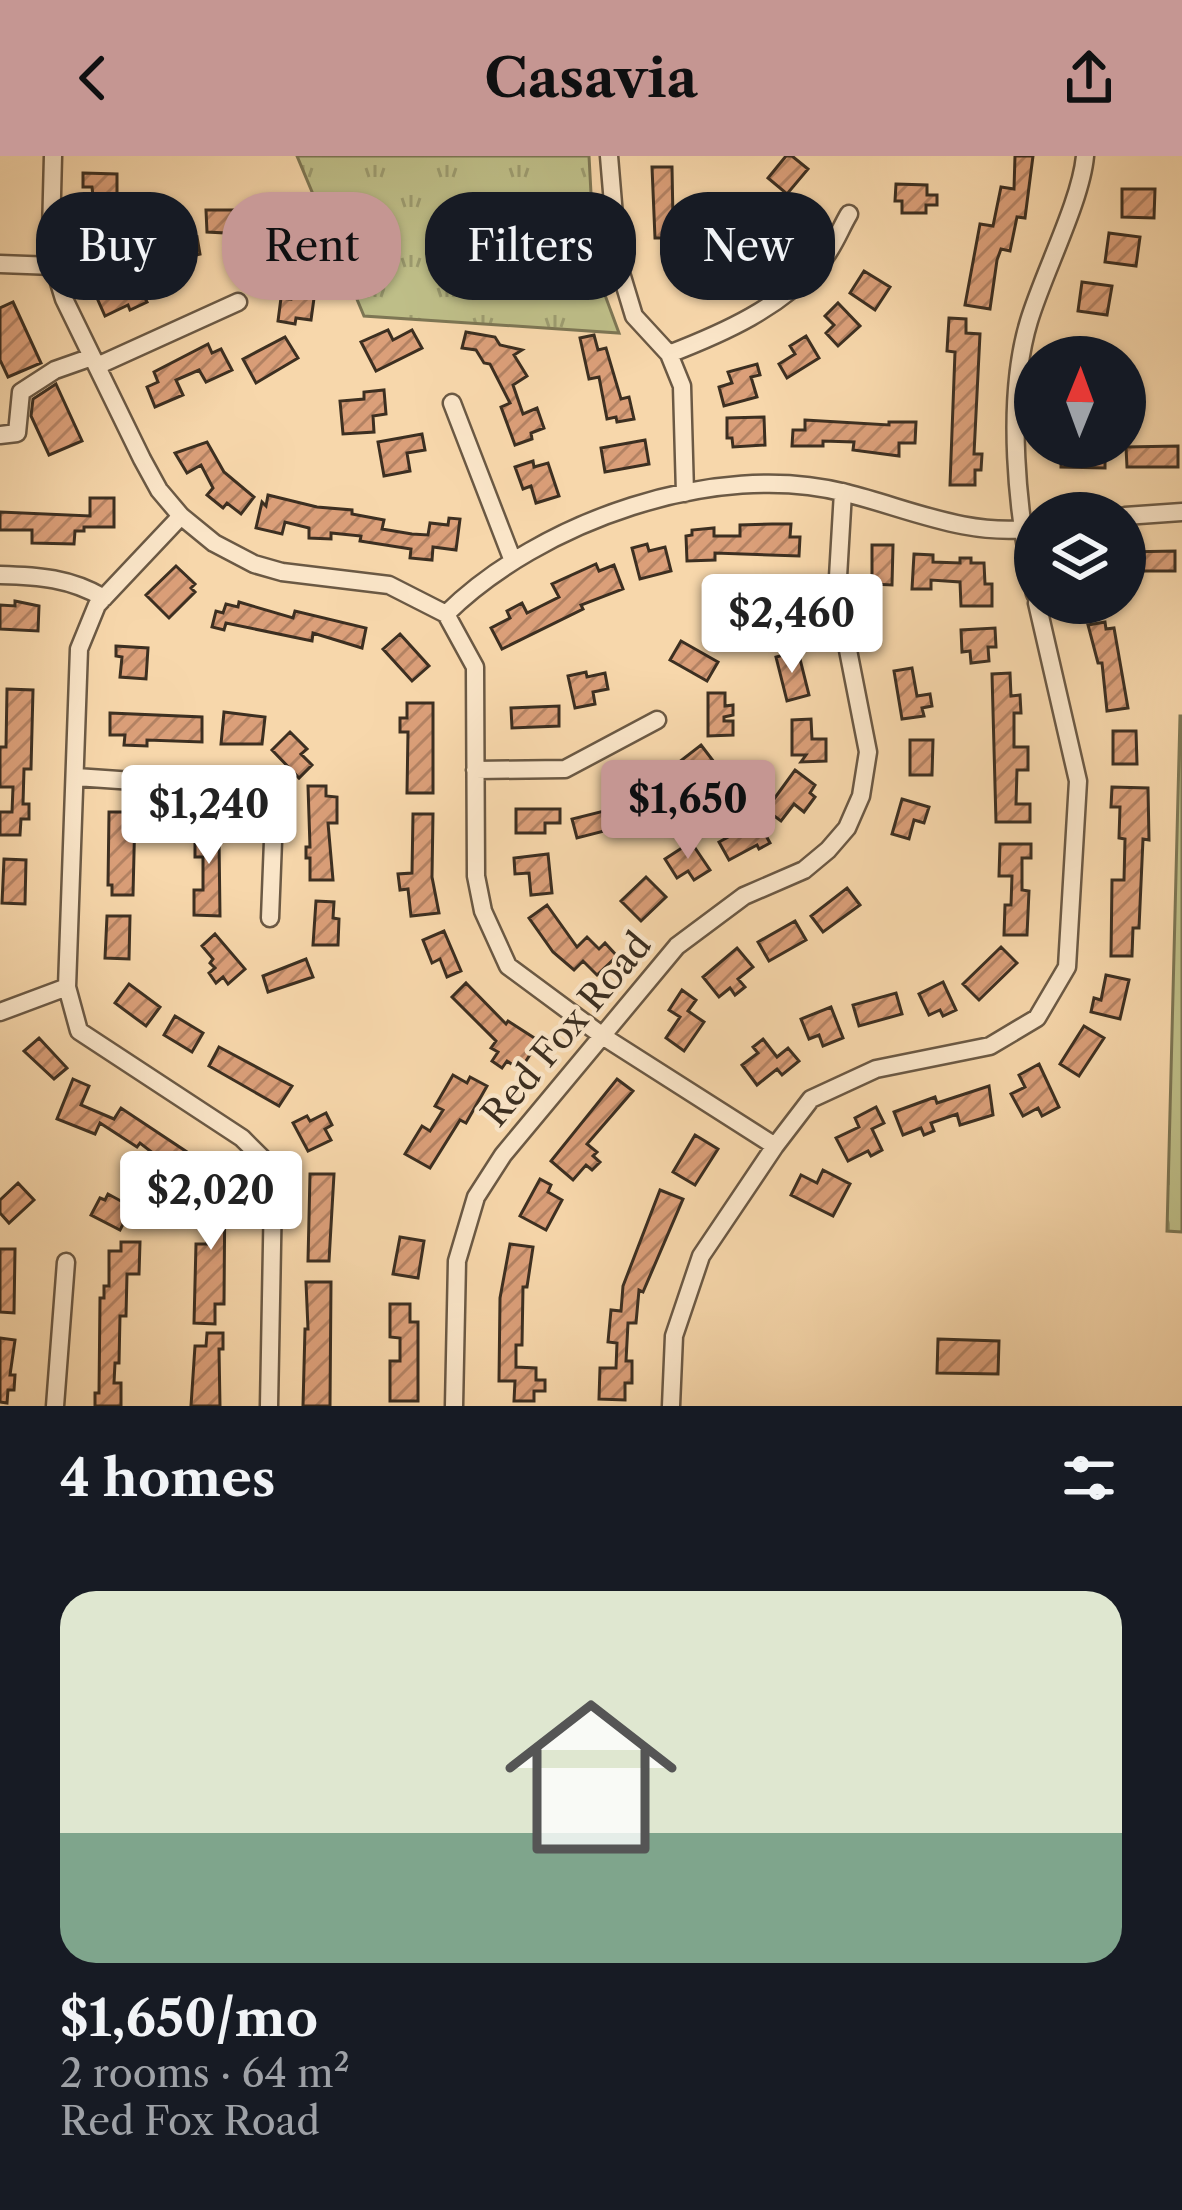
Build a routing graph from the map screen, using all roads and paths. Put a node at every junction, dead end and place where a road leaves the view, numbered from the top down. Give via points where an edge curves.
1 (52, 156) edge
2 (608, 156) edge
3 (1085, 156) edge
4 (53, 192) edge
5 (849, 214) dead end
6 (0, 264) edge
7 (36, 265) edge
8 (64, 300) edge
9 (238, 302) dead end
10 (669, 354) junction
11 (94, 362) junction
12 (452, 403) dead end
13 (0, 435) edge
14 (843, 492) junction
15 (1024, 492) edge
16 (685, 493) junction
17 (1182, 512) edge
18 (1146, 515) edge
19 (181, 516) junction
20 (1014, 528) edge
21 (513, 561) junction
22 (0, 575) edge
23 (104, 598) junction
24 (446, 614) junction
25 (1042, 624) edge
26 (656, 721) dead end
27 (475, 770) junction
28 (76, 777) junction
29 (270, 918) dead end
30 (67, 987) junction
31 (0, 1012) edge
32 (604, 1036) junction
33 (775, 1146) junction
34 (66, 1262) dead end
35 (55, 1406) edge
36 (269, 1406) edge
37 (454, 1406) edge
38 (671, 1406) edge

1 - 4 street
2 - 10 street via 618,262 634,316
3 - 15 street via 1027,326 1016,409
5 - 10 street via 824,260 781,299 730,331
6 - 7 street
8 - 11 street
9 - 11 street
10 - 16 street via 682,386
11 - 13 street via 56,370 21,392 17,433
11 - 19 street via 159,490
12 - 21 street
14 - 16 street via 745,486
14 - 20 street via 950,526
14 - 32 street, Red Fox Road via 838,594 868,752 854,812 804,870 744,896 677,946
16 - 21 street via 603,515
17 - 18 street
19 - 23 street
19 - 24 street via 254,564 389,585
21 - 24 street
22 - 23 street via 79,583
23 - 28 street via 79,649
24 - 27 street via 475,667
25 - 33 street via 1078,782 1067,967 1037,1018 990,1046 876,1069 811,1099
26 - 27 street via 565,769
27 - 32 street via 476,876 508,966
28 - 29 street via 248,789 274,814
28 - 30 street
30 - 31 street
30 - 36 street via 79,1031 242,1138 269,1165
32 - 33 street
32 - 37 street, Red Fox Road via 476,1197 457,1261
33 - 38 street via 701,1256 674,1336
34 - 35 street

